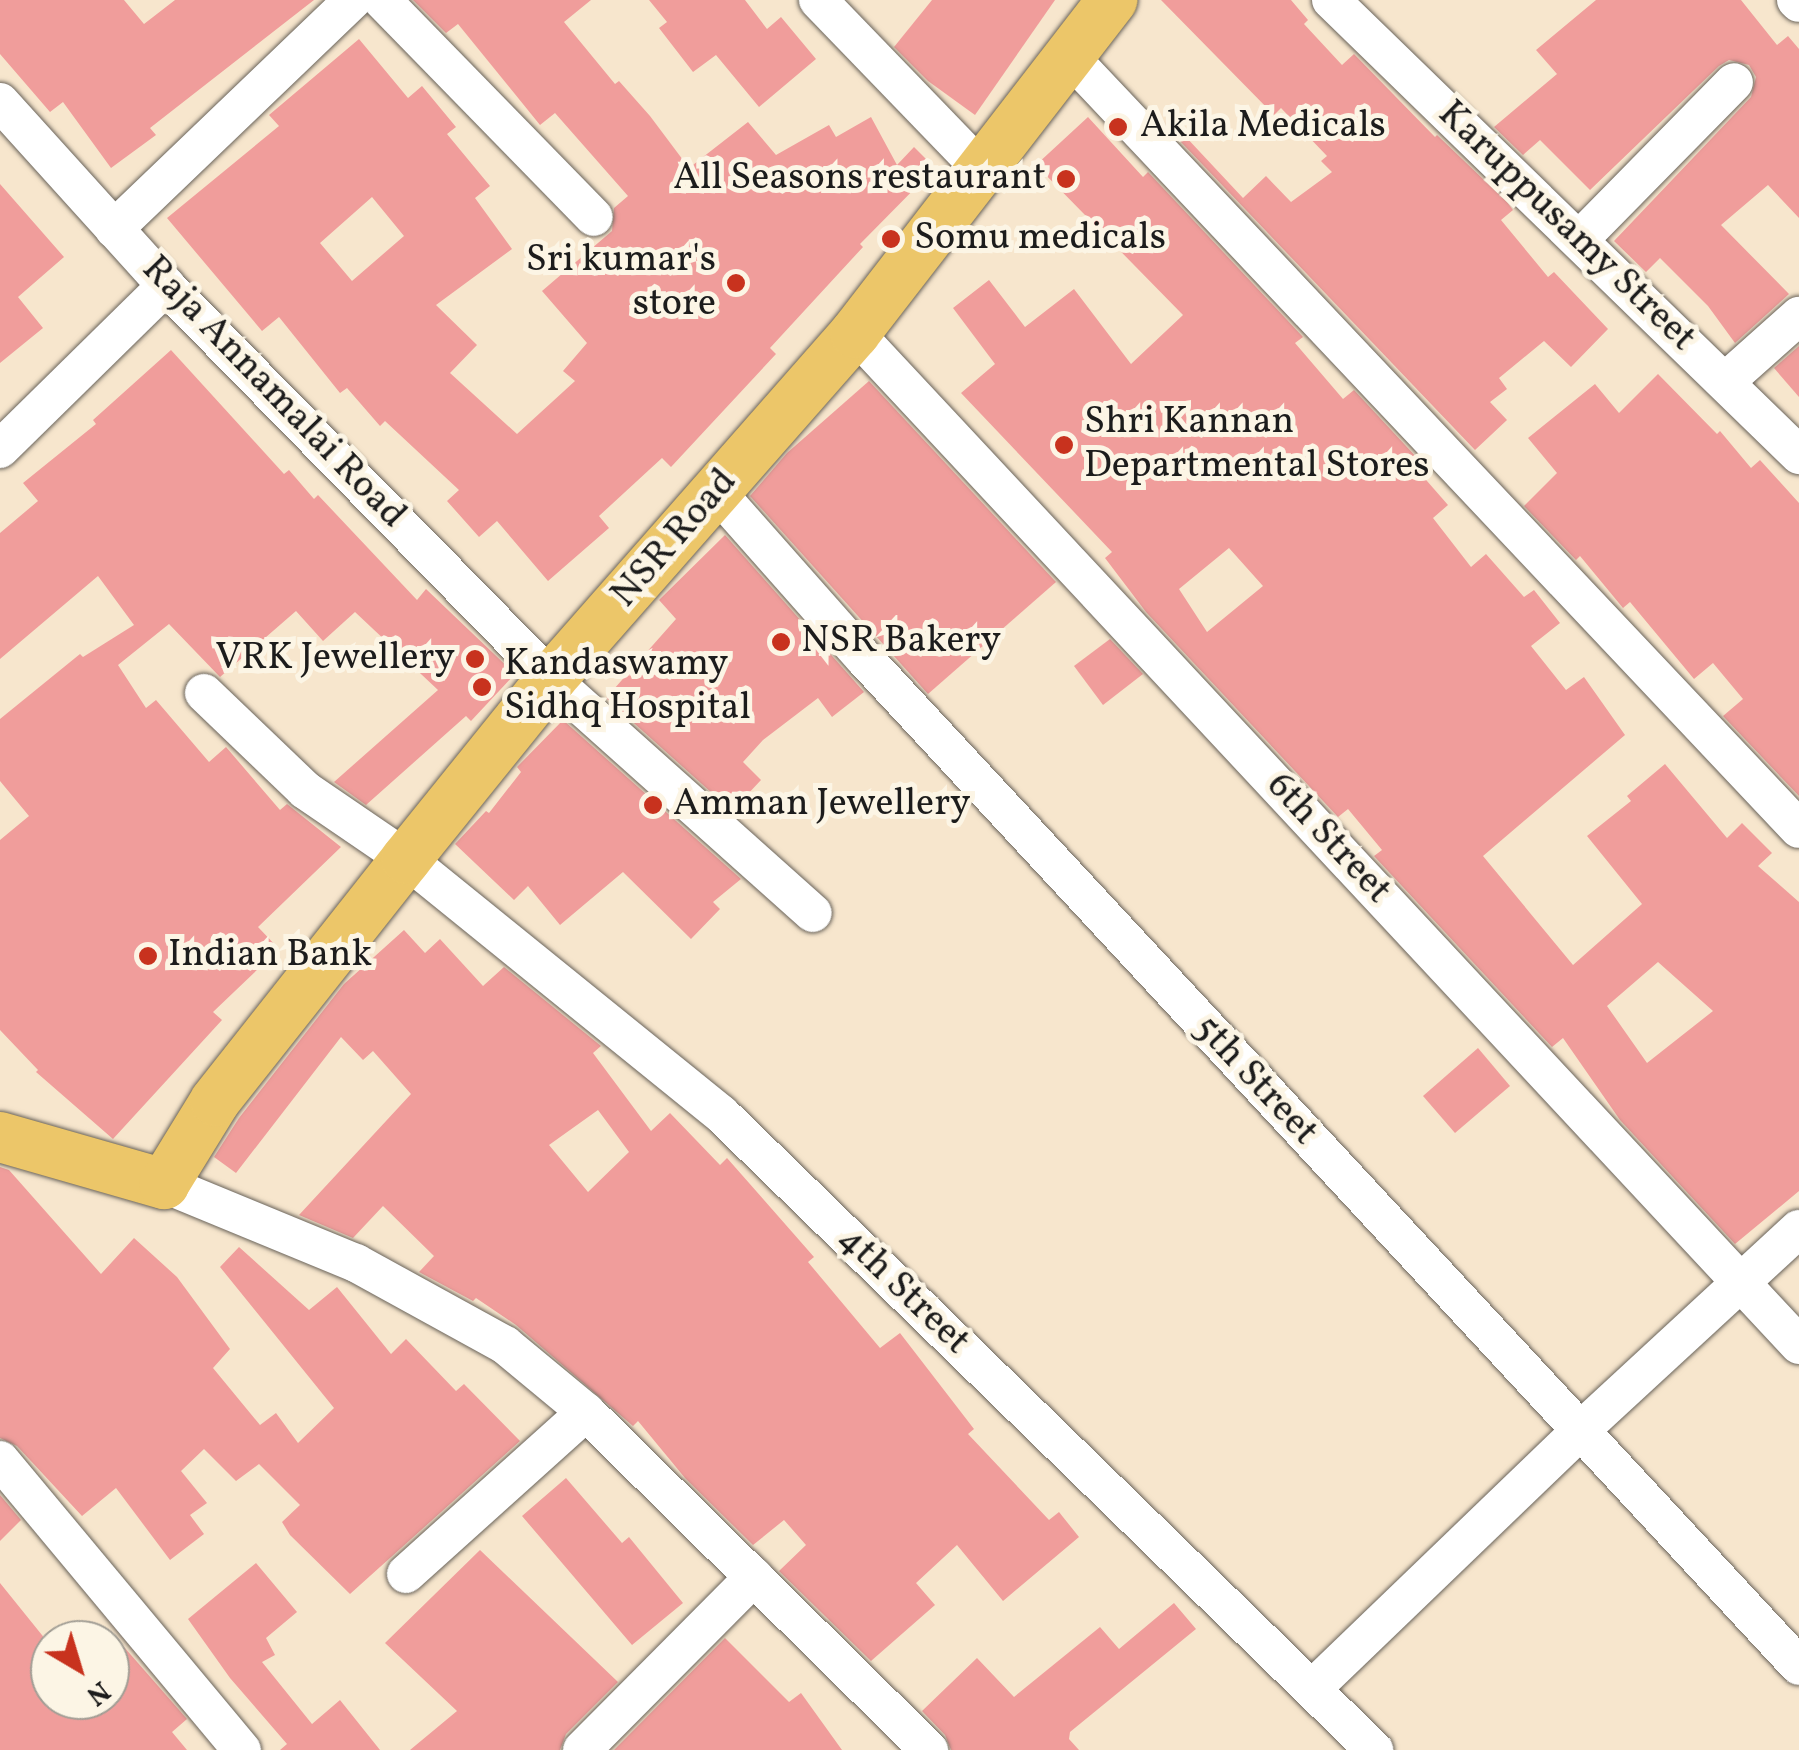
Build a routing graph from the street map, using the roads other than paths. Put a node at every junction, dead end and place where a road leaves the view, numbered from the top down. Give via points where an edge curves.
1 (353, 0) edge
2 (382, 0) edge
3 (818, 0) edge
4 (1112, 0) edge
5 (1332, 0) edge
6 (1069, 56) junction
7 (1734, 82) dead end
8 (0, 102) edge
9 (984, 171) junction
10 (594, 217) dead end
11 (114, 229) junction
12 (1579, 240) junction
13 (166, 286) junction
14 (1799, 316) edge
15 (855, 334) junction
16 (1726, 382) junction
17 (0, 448) edge
18 (1799, 455) edge
19 (716, 491) junction
20 (551, 679) junction
21 (204, 693) dead end
22 (1799, 829) edge
23 (406, 859) junction
24 (813, 913) dead end
25 (0, 1137) edge
26 (164, 1184) junction
27 (1799, 1229) edge
28 (1741, 1282) junction
29 (1799, 1345) edge
30 (586, 1412) junction
31 (1582, 1428) junction
32 (0, 1460) edge
33 (406, 1574) dead end
34 (754, 1577) junction
35 (1799, 1666) edge
36 (1312, 1690) junction
37 (917, 1746) edge
38 (242, 1750) edge
39 (582, 1750) edge
40 (1374, 1750) edge

1 - 11 street
2 - 10 street
3 - 9 street
4 - 6 main road, NSR Road
5 - 12 street, Karuppusamy Street
6 - 9 main road, NSR Road
6 - 22 street
7 - 12 street
8 - 11 street, Raja Annamalai Road
9 - 15 main road, NSR Road
11 - 13 street, Raja Annamalai Road
12 - 16 street, Karuppusamy Street
13 - 17 street
13 - 20 street, Raja Annamalai Road
14 - 16 street
15 - 19 main road, NSR Road
15 - 28 street, 6th Street
16 - 18 street, Karuppusamy Street
19 - 20 main road, NSR Road
19 - 31 street, 5th Street
20 - 23 main road, NSR Road
20 - 24 street, Raja Annamalai Road
21 - 23 street, 4th Street via 305,790
23 - 26 main road, NSR Road via 215,1101
23 - 36 street, 4th Street via 721,1114
25 - 26 main road
26 - 30 street via 356,1262 504,1345
27 - 28 street
28 - 29 street, 6th Street
28 - 31 street
30 - 33 street
30 - 34 street
31 - 35 street, 5th Street
31 - 36 street
32 - 38 street
34 - 37 street
34 - 39 street
36 - 40 street, 4th Street

